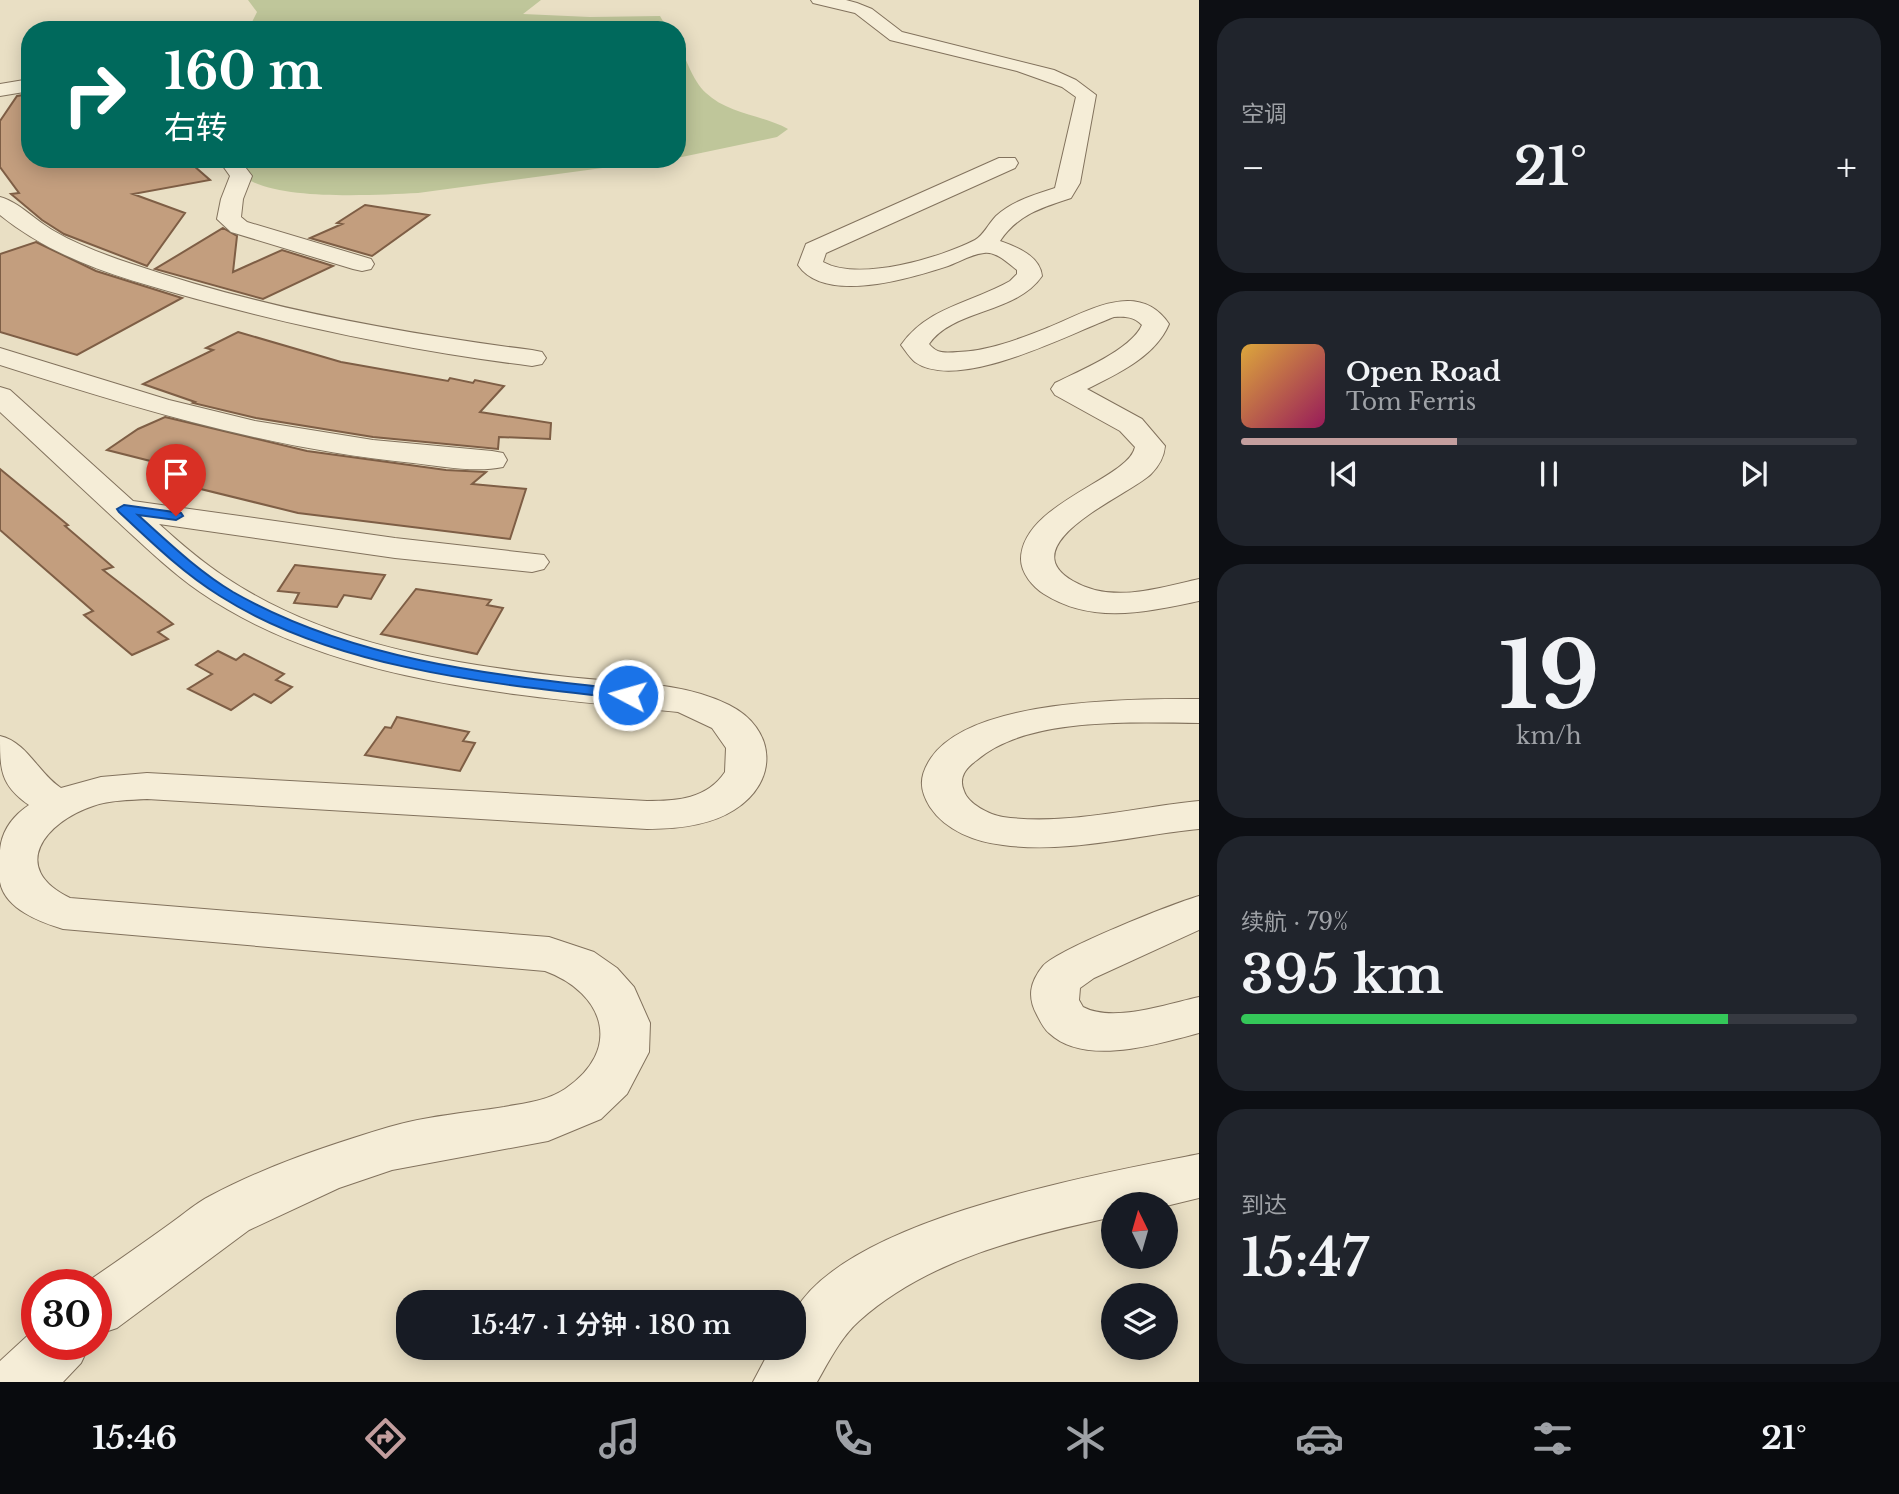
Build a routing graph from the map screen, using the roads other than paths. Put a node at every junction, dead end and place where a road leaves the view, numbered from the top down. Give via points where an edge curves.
1 (819, 0) edge
2 (21, 86) edge
3 (0, 90) edge
4 (1007, 163) dead end
5 (235, 168) edge
6 (0, 204) edge
7 (986, 244) junction
8 (362, 264) dead end
9 (0, 356) edge
10 (532, 358) dead end
11 (0, 396) edge
12 (492, 460) dead end
13 (124, 509) junction
14 (532, 562) dead end
15 (1199, 590) edge
16 (1199, 710) edge
17 (0, 748) edge
18 (58, 805) junction
19 (1199, 816) edge
20 (1199, 912) edge
21 (1199, 1015) edge
22 (1199, 1176) edge
23 (112, 1297) edge
24 (44, 1360) edge
25 (21, 1382) edge
26 (783, 1382) edge

1 - 7 street via 861,10 893,35 1040,72 1073,84 1086,95 1069,183 1063,193 1020,207 998,224
2 - 3 street
4 - 7 street via 815,249 810,265 820,274 889,277
5 - 8 street via 241,176 229,219 239,227
6 - 10 street via 43,236 167,283 357,331
7 - 15 street via 1017,257 1029,268 1030,276 1011,291 926,331 915,345 925,357 950,363 980,357 1048,337 1113,309 1141,312 1156,324 1137,347 1065,389 1131,425 1150,446 1140,467 1087,499 1048,534 1037,557 1039,569 1059,589 1099,603 1130,604
9 - 12 street via 180,412 255,430 356,447
11 - 13 street
13 - 14 street via 395,548
13 - 18 street via 186,566 226,594 324,639 482,678 682,701 730,723 744,740 749,759 744,777 729,794 678,814 647,816 147,786 86,793
16 - 19 street via 1074,715 1011,728 953,757 941,786 961,814 1002,831 1051,831
17 - 18 street via 35,790
18 - 23 street via 34,821 18,840 11,859 12,877 22,893 39,905 63,913 549,954 577,964 600,980 617,1000 625,1023 619,1062 609,1080 583,1104 548,1120 392,1148 320,1172 229,1213
20 - 21 street via 1078,966 1060,980 1053,996 1065,1019 1093,1033
22 - 26 street via 1004,1222 914,1255 860,1285 837,1305
24 - 25 street

